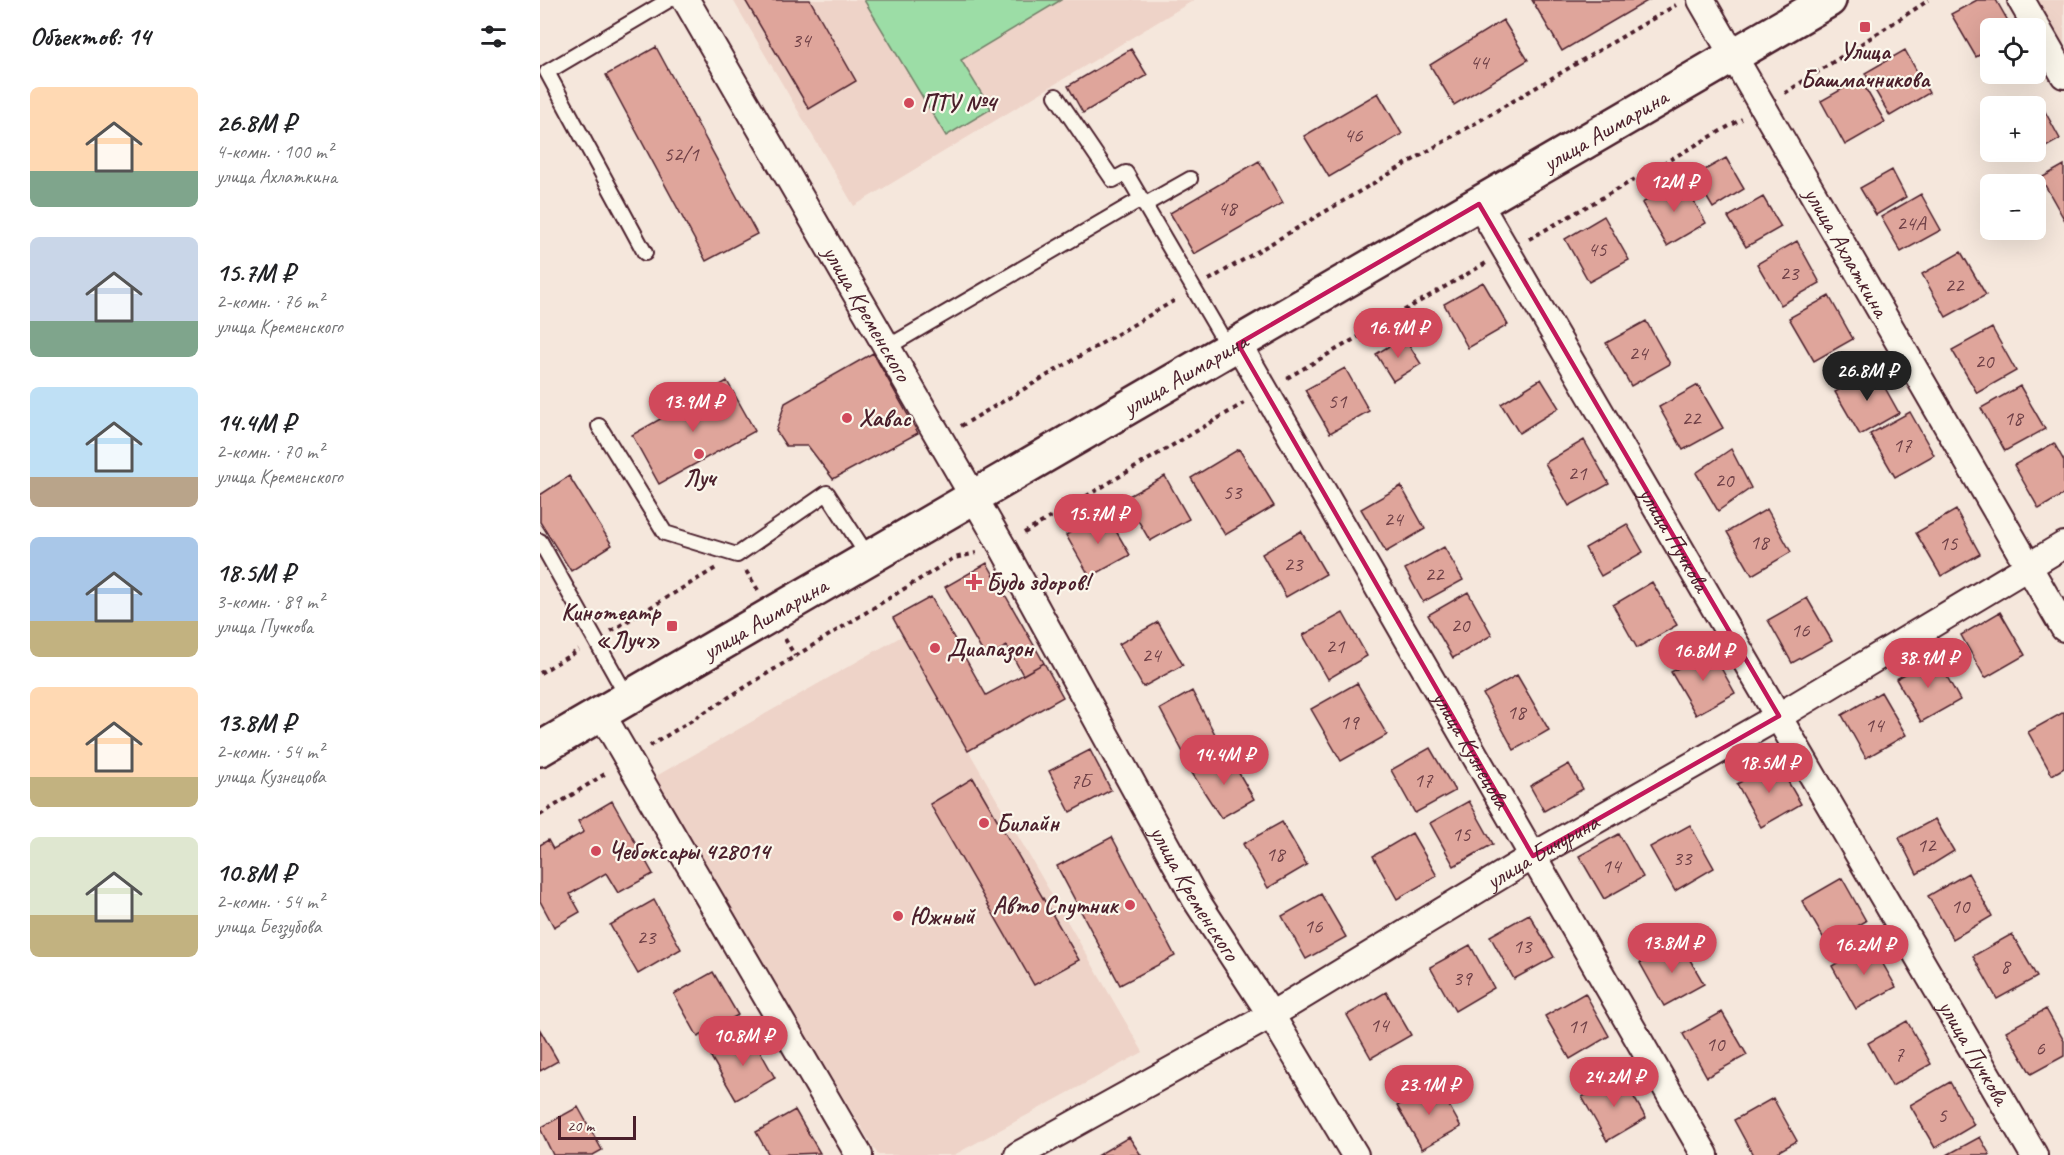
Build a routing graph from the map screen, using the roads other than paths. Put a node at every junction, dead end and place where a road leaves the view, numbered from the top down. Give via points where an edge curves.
1 (669, 0) edge
2 (686, 0) edge
3 (1701, 0) edge
4 (1829, 0) edge
5 (2021, 0) edge
6 (1733, 56) junction
7 (543, 74) edge
8 (2064, 75) edge
9 (1056, 96) dead end
10 (1190, 179) dead end
11 (1143, 202) junction
12 (1479, 204) junction
13 (645, 253) dead end
14 (1233, 346) junction
15 (886, 348) junction
16 (599, 426) dead end
17 (972, 498) junction
18 (540, 541) edge
19 (2064, 545) edge
20 (869, 558) junction
21 (2027, 565) junction
22 (2064, 628) edge
23 (615, 705) junction
24 (1779, 716) junction
25 (540, 748) edge
26 (1533, 856) junction
27 (1271, 1015) junction
28 (859, 1155) edge
29 (1018, 1155) edge
30 (1355, 1155) edge
31 (1705, 1155) edge
32 (2034, 1155) edge

1 - 7 lane
2 - 15 street, улица Кременского
3 - 6 street, улица Ахлаткина
4 - 6 main road, улица Ашмарина
5 - 8 street
6 - 12 main road, улица Ашмарина
6 - 21 street, улица Ахлаткина
7 - 13 lane
9 - 11 lane via 1113,180 1126,173
10 - 11 lane
11 - 14 lane
11 - 15 lane
12 - 14 main road, улица Ашмарина
12 - 24 street, улица Пучкова
14 - 17 main road, улица Ашмарина
14 - 26 street, улица Кузнецова via 1265,391
15 - 17 street, улица Кременского
16 - 20 lane via 665,533 737,555 827,493
17 - 20 main road, улица Ашмарина
17 - 27 street, улица Кременского via 1196,900
18 - 23 lane via 595,640
19 - 21 street, улица Бичурина
20 - 23 main road, улица Ашмарина
21 - 22 street, улица Ахлаткина
21 - 24 street, улица Бичурина
23 - 25 main road, улица Ашмарина
23 - 28 street via 628,760
24 - 26 street, улица Бичурина
24 - 32 street, улица Пучкова
26 - 27 street, улица Бичурина
26 - 31 street, улица Кузнецова
27 - 29 street, улица Бичурина
27 - 30 street, улица Кременского

